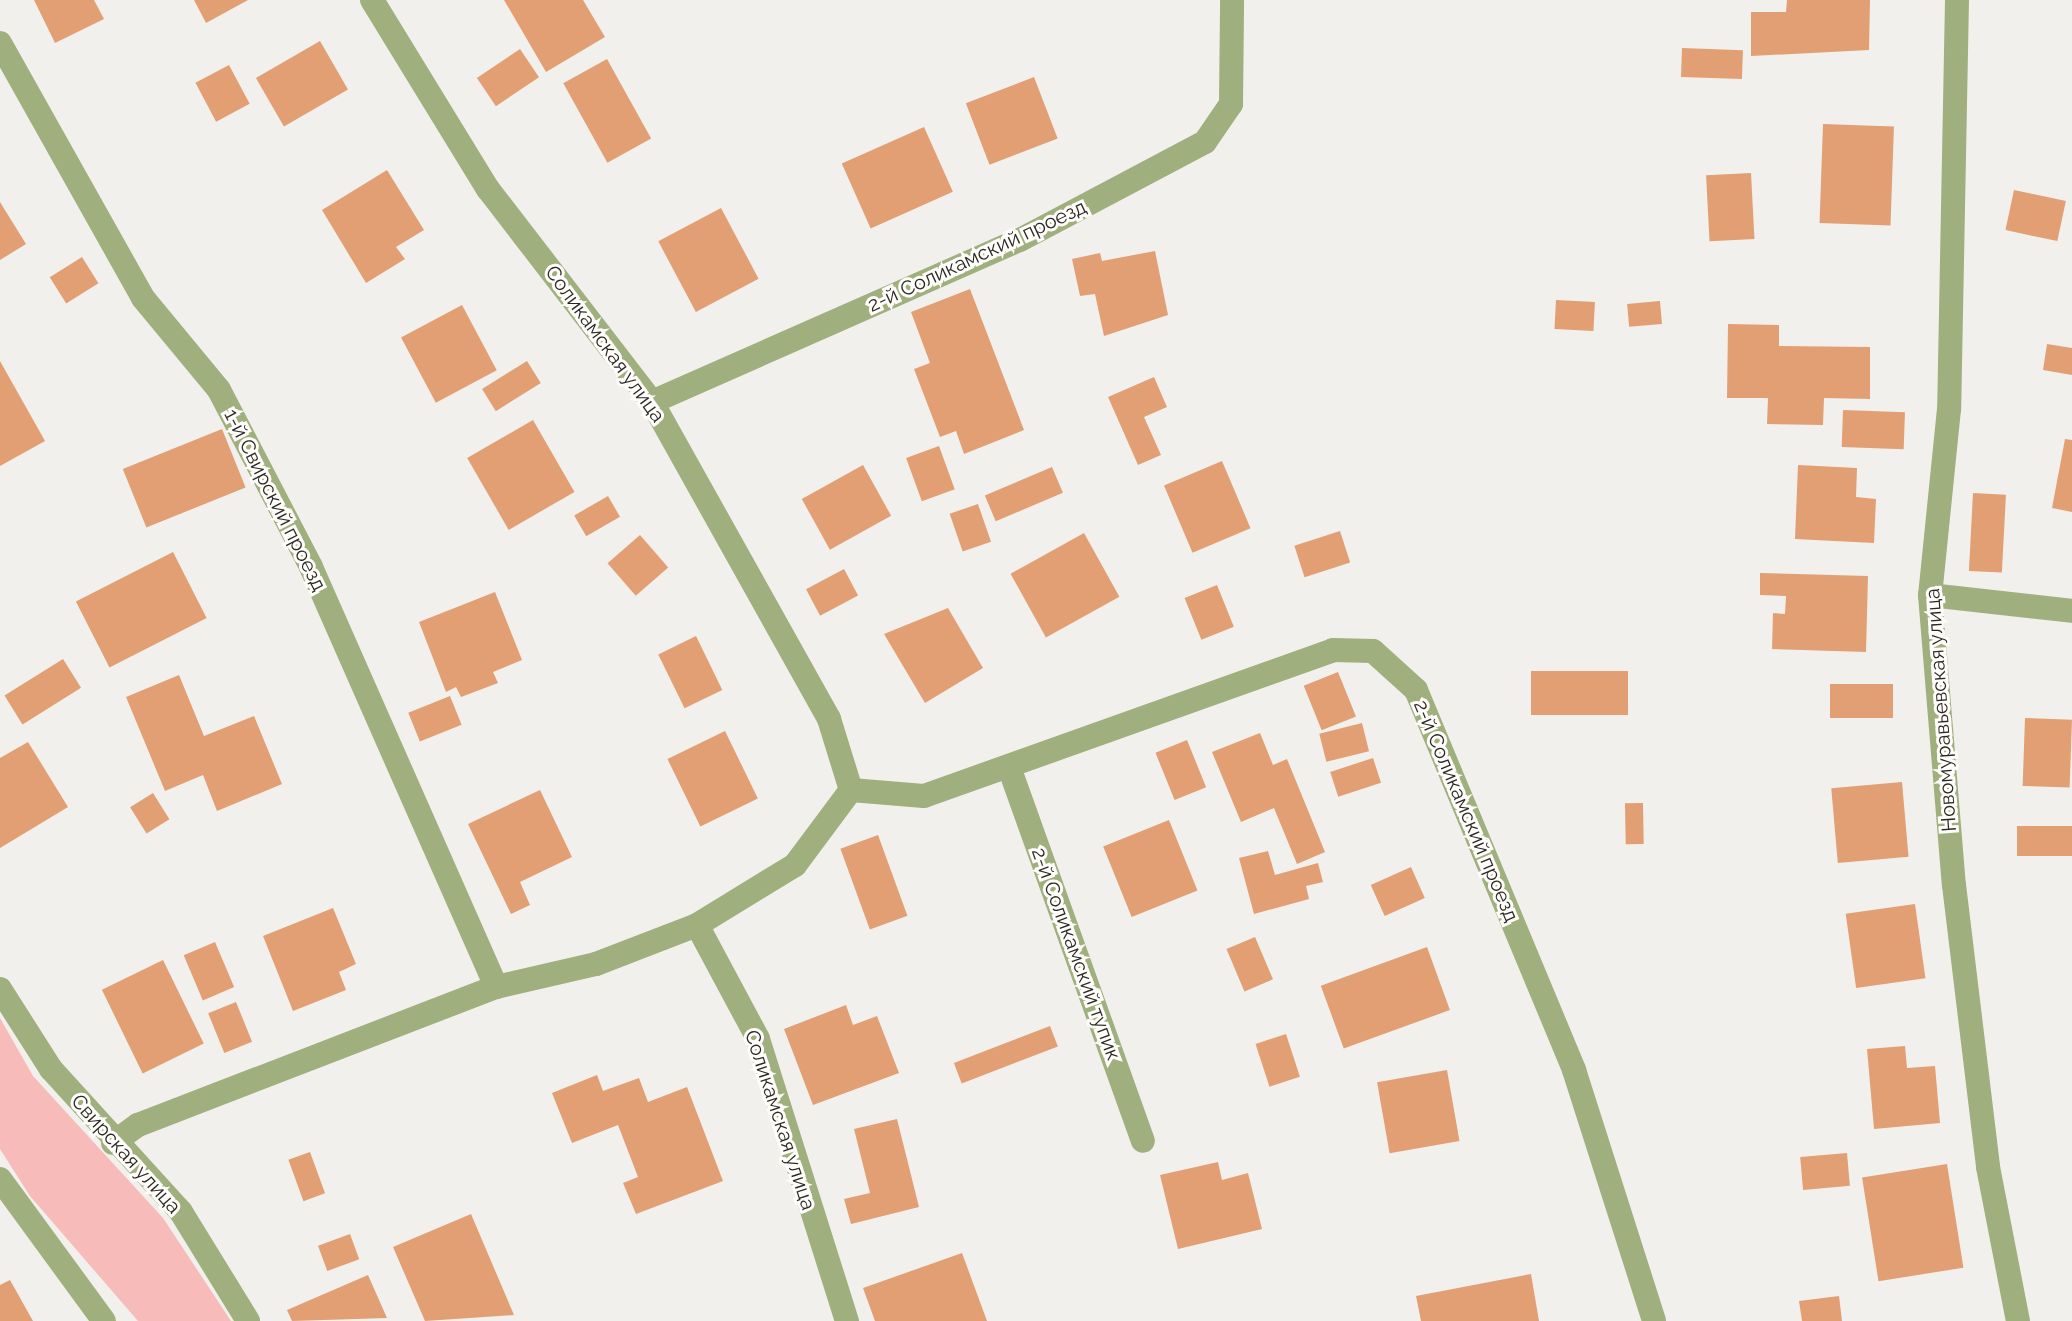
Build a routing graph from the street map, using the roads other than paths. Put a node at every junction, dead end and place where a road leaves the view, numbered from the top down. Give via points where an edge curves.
1 (372, 0) edge
2 (1232, 0) edge
3 (1957, 0) edge
4 (0, 43) edge
5 (652, 402) junction
6 (1930, 595) junction
7 (2072, 611) edge
8 (1009, 767) junction
9 (851, 790) junction
10 (697, 925) junction
11 (496, 987) junction
12 (0, 989) edge
13 (1143, 1141) dead end
14 (113, 1143) junction
15 (0, 1179) edge
16 (104, 1321) edge
17 (248, 1321) edge
18 (847, 1321) edge
19 (1654, 1321) edge
20 (2018, 1321) edge

1 - 5 street, Соликамская улица via 488,189
2 - 5 street, 2-й Соликамский проезд via 1231,104 1205,142 1020,240
3 - 6 street, Новомуравьевская улица via 1949,409
4 - 11 street, 1-й Свирский проезд via 143,298 219,390 317,581
5 - 9 street, Соликамская улица via 829,719
6 - 7 street
6 - 20 street, Новомуравьевская улица via 1965,979 1988,1167
8 - 9 street, 2-й Соликамский проезд via 924,796
8 - 13 street, 2-й Соликамский тупик
8 - 19 street, 2-й Соликамский проезд via 1333,650 1373,651 1416,690 1574,1070
9 - 10 street via 795,865
10 - 11 street via 596,964
10 - 18 street, Соликамская улица via 758,1039
11 - 14 street via 138,1125
12 - 14 street, Свирская улица via 51,1069
14 - 17 street, Свирская улица via 181,1212
15 - 16 street

